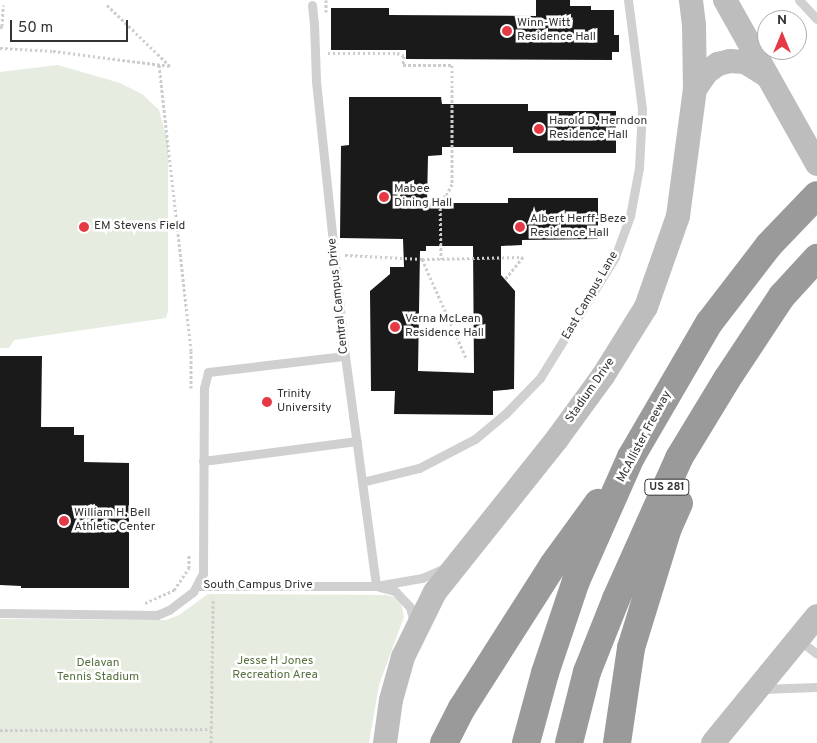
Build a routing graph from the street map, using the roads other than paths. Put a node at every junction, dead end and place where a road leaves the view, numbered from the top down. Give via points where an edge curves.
1 (628, 0) edge
2 (690, 0) edge
3 (725, 0) edge
4 (799, 0) edge
5 (312, 5) dead end
6 (817, 19) edge
7 (767, 76) junction
8 (695, 89) junction
9 (817, 164) edge
10 (817, 195) edge
11 (817, 258) edge
12 (782, 296) junction
13 (345, 356) junction
14 (356, 441) junction
15 (632, 457) junction
16 (203, 461) junction
17 (362, 482) junction
18 (462, 557) junction
19 (198, 586) junction
20 (376, 586) junction
21 (0, 613) edge
22 (817, 616) edge
23 (416, 630) junction
24 (808, 647) edge
25 (817, 687) edge
26 (757, 689) junction
27 (384, 743) edge
28 (444, 743) edge
29 (526, 743) edge
30 (568, 743) edge
31 (617, 743) edge
32 (713, 743) edge

1 - 17 lane, East Campus Lane via 642,109 639,168 630,216 615,257 540,378 505,414 475,439 419,468
2 - 8 main road, Stadium Drive via 694,25
3 - 7 main road
4 - 6 lane
5 - 13 lane, Central Campus Drive via 316,81
7 - 8 main road via 745,62 730,60 707,72
7 - 9 main road
8 - 18 main road, Stadium Drive via 678,216 646,308 603,376 557,439
10 - 15 highway, McAllister Freeway via 769,245 709,323
11 - 12 highway, US 281
12 - 30 highway, US 281 via 679,458 594,654
12 - 31 highway via 740,390 697,462 668,528 631,648
13 - 14 lane, Central Campus Drive
13 - 16 lane via 208,372 204,388
14 - 16 lane
14 - 17 lane, Central Campus Drive
15 - 28 highway via 553,565 462,708
15 - 29 highway, McAllister Freeway via 576,581 544,673
16 - 19 lane via 203,573
17 - 20 lane, Central Campus Drive
18 - 20 lane via 422,578
18 - 23 main road, Stadium Drive via 435,592
19 - 20 lane, South Campus Drive
19 - 21 lane, South Campus Drive via 170,610 157,615
20 - 23 lane via 396,591 410,607
22 - 24 main road
23 - 27 main road, Stadium Drive via 391,700
24 - 26 main road
25 - 26 lane
26 - 32 main road

